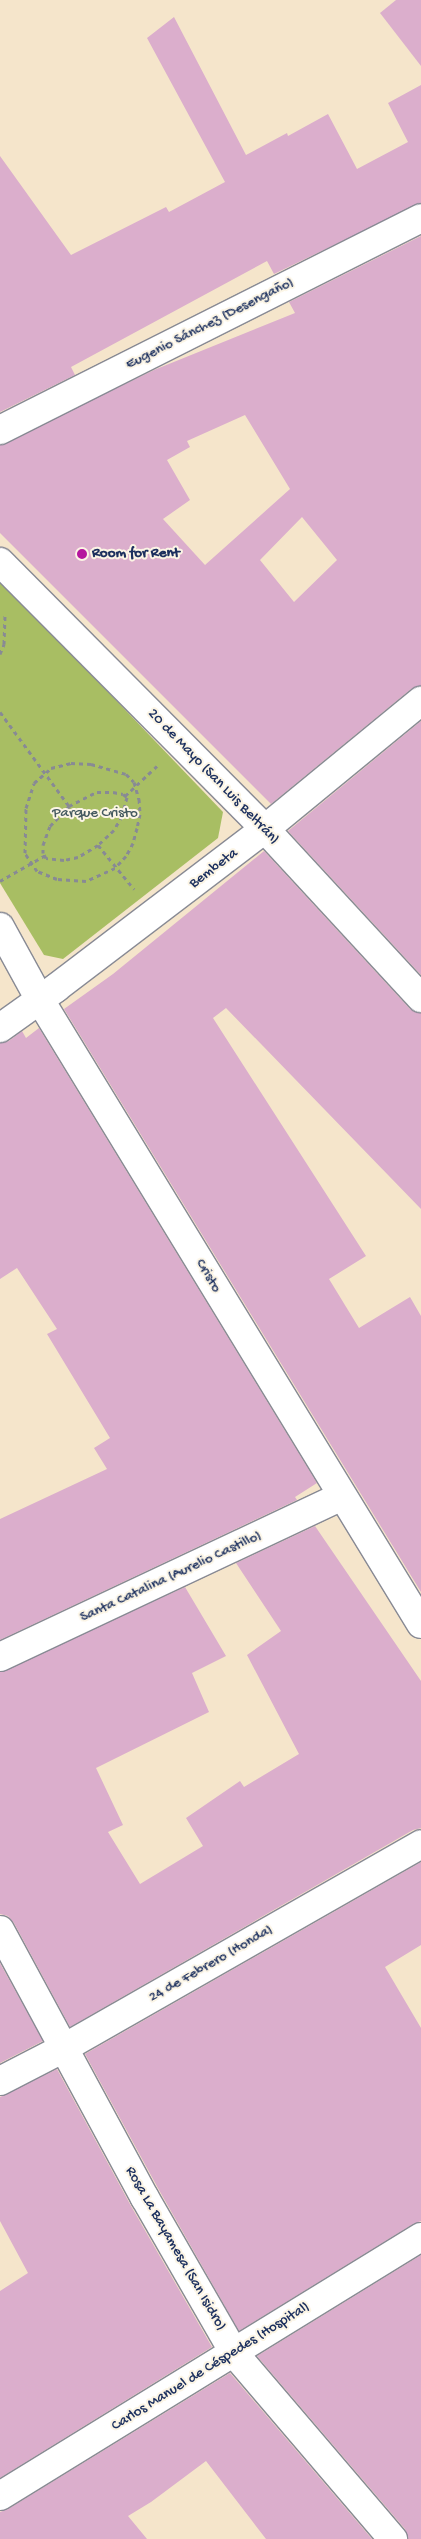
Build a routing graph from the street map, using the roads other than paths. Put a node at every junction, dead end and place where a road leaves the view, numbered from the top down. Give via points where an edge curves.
1 (421, 218) edge
2 (0, 430) edge
3 (0, 562) edge
4 (421, 701) edge
5 (265, 829) junction
6 (0, 927) edge
7 (421, 998) edge
8 (40, 1000) junction
9 (0, 1028) edge
10 (342, 1496) junction
11 (421, 1624) edge
12 (0, 1657) edge
13 (421, 1844) edge
14 (0, 1930) edge
15 (64, 2048) junction
16 (0, 2081) edge
17 (421, 2237) edge
18 (234, 2353) junction
19 (0, 2496) edge
20 (393, 2539) edge

1 - 2 street, Eugenio Sánchez (Desengaño)
3 - 5 street, 20 de Mayo (San Luis Beltrán)
4 - 5 street, Bembeta
5 - 7 street, 20 de Mayo (San Luis Beltrán)
5 - 8 street, Bembeta
6 - 8 street, Cristo
8 - 9 street, Bembeta
8 - 10 street, Cristo
10 - 11 street, Cristo
10 - 12 street, Santa Catalina (Aurelio Castillo)
13 - 15 street, 24 de Febrero (Honda)
14 - 15 street, Rosa La Bayamesa (San Isidro)
15 - 16 street, 24 de Febrero (Honda)
15 - 18 street, Rosa La Bayamesa (San Isidro)
17 - 18 street, Carlos Manuel de Céspedes (Hospital)
18 - 19 street, Carlos Manuel de Céspedes (Hospital)
18 - 20 street, Rosa La Bayamesa (San Isidro)

